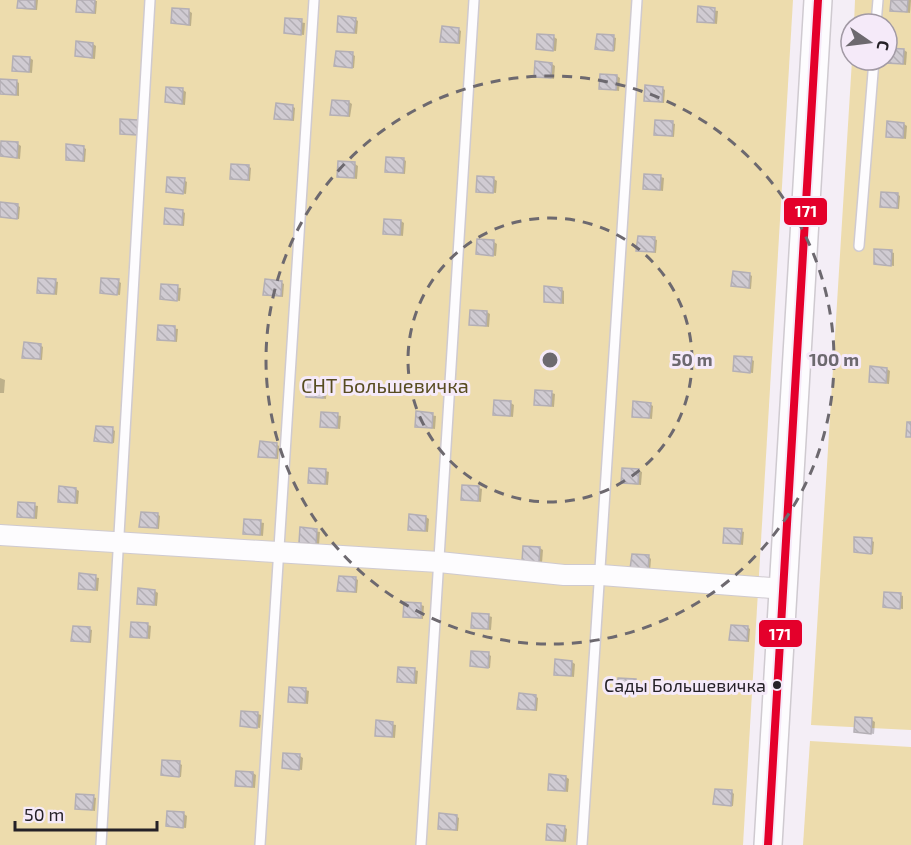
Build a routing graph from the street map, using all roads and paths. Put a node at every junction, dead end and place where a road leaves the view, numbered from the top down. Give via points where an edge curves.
1 (150, 0) edge
2 (314, 0) edge
3 (474, 0) edge
4 (637, 0) edge
5 (818, 0) edge
6 (873, 72) edge
7 (859, 246) dead end
8 (0, 535) edge
9 (120, 542) junction
10 (279, 551) junction
11 (440, 562) junction
12 (601, 576) junction
13 (784, 590) junction
14 (101, 845) edge
15 (260, 845) edge
16 (421, 845) edge
17 (582, 845) edge
18 (768, 845) edge

1 - 9 lane
2 - 10 lane
3 - 11 lane
4 - 12 lane
5 - 13 street
6 - 7 lane
8 - 9 street
9 - 10 street
9 - 14 lane
10 - 11 street
10 - 15 lane
11 - 12 street
11 - 16 lane
12 - 13 street
12 - 17 lane
13 - 18 street

